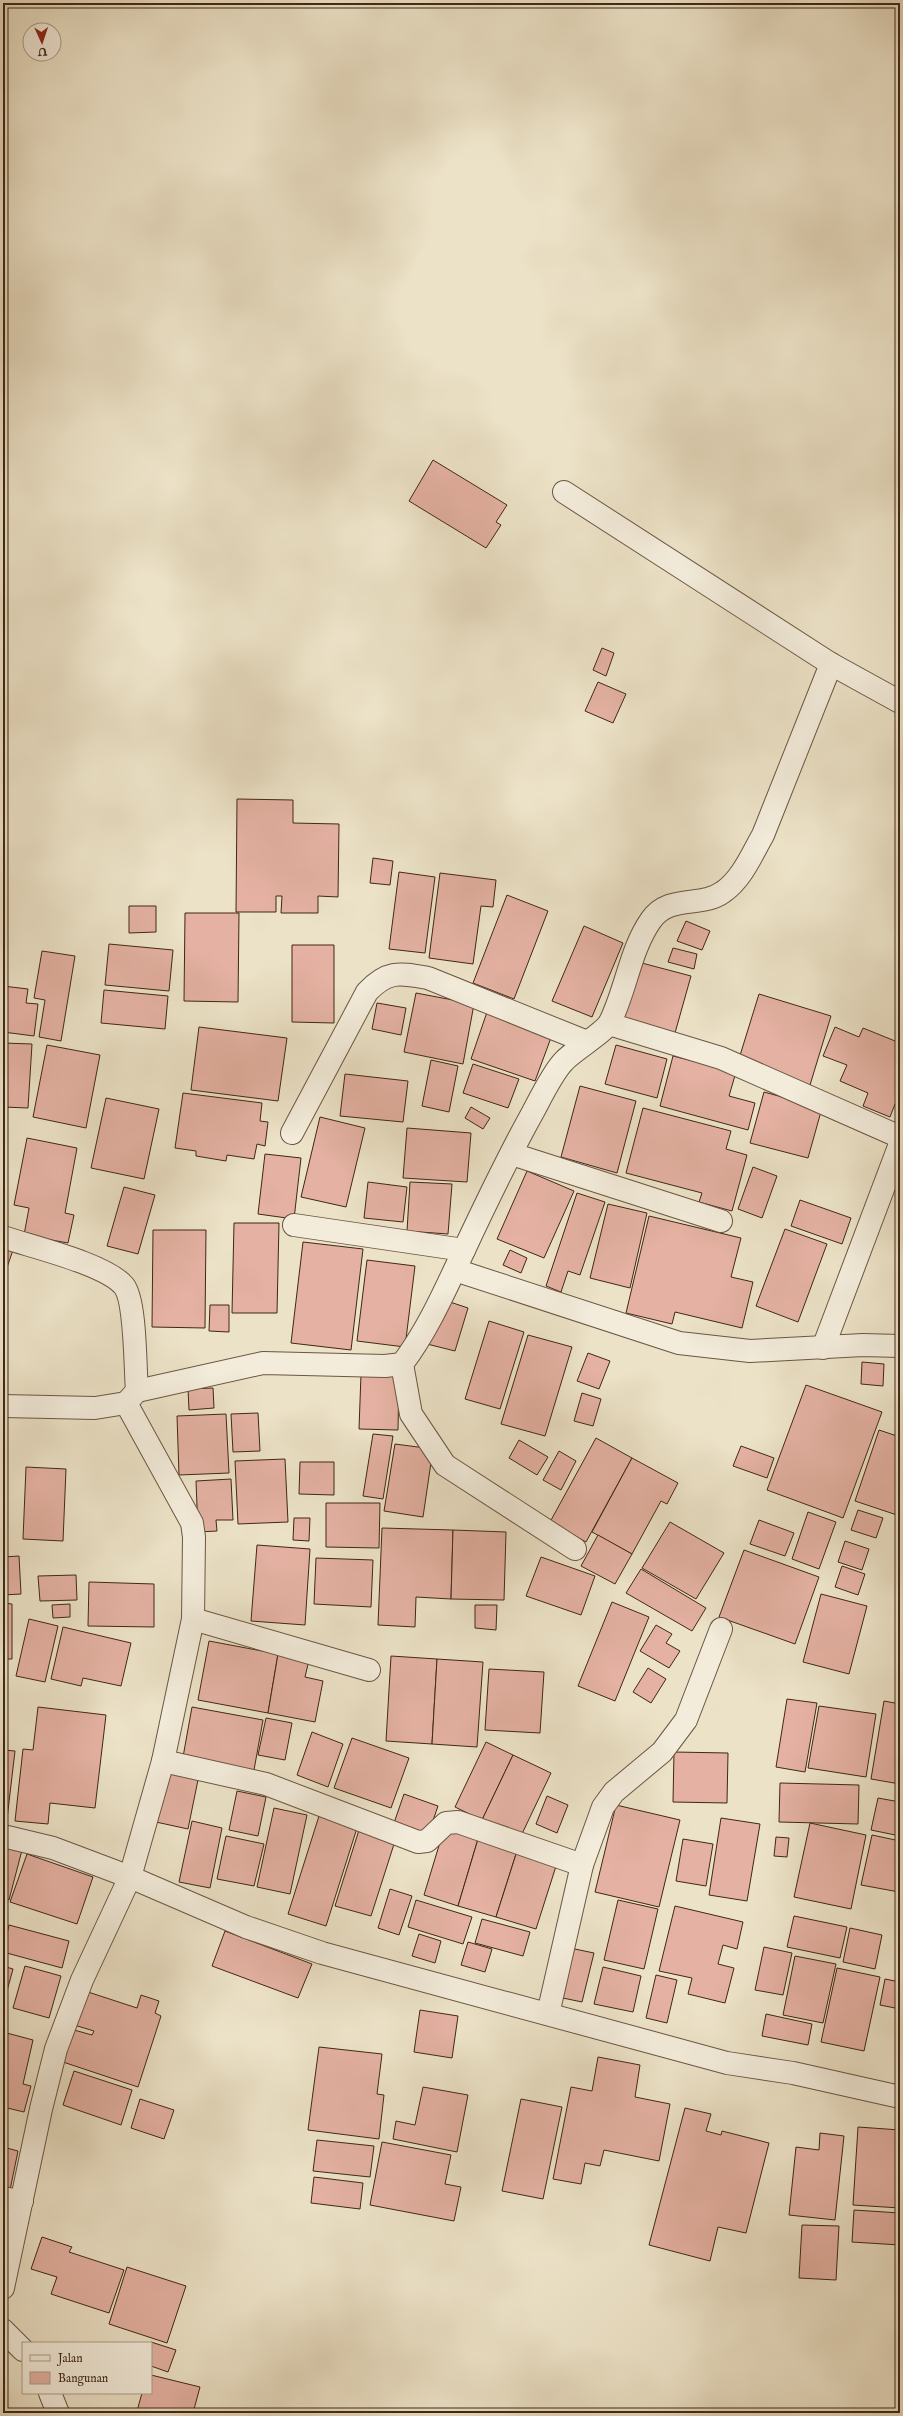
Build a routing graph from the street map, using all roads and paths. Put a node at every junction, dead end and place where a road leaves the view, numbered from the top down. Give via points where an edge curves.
1 (564, 492) dead end
2 (831, 664) junction
3 (900, 702) edge
4 (609, 1024) junction
5 (587, 1042) junction
6 (292, 1133) dead end
7 (900, 1137) edge
8 (900, 1144) edge
9 (512, 1154) junction
10 (721, 1221) dead end
11 (294, 1225) dead end
12 (3, 1237) edge
13 (464, 1250) junction
14 (455, 1270) junction
15 (900, 1346) edge
16 (823, 1348) junction
17 (402, 1364) junction
18 (131, 1397) junction
19 (3, 1406) edge
20 (575, 1549) dead end
21 (193, 1619) junction
22 (721, 1629) dead end
23 (369, 1670) dead end
24 (163, 1761) junction
25 (3, 1836) edge
26 (582, 1866) junction
27 (130, 1877) junction
28 (548, 2014) junction
29 (900, 2097) edge
30 (13, 2200) edge
31 (3, 2288) edge
32 (3, 2330) edge
33 (22, 2349) edge
34 (50, 2394) edge
35 (58, 2413) edge

1 - 2 street
2 - 3 street
2 - 4 street via 763,835 749,860 733,884 722,893 669,906 660,910 651,920 643,934
4 - 5 street
4 - 7 street via 721,1058
5 - 6 street via 428,978 401,973 380,978 367,992
5 - 9 street via 563,1062
8 - 16 street
9 - 10 street
9 - 13 street
11 - 13 street
12 - 18 street via 103,1270 124,1286 132,1309
13 - 14 street
14 - 16 street via 679,1344 750,1351
14 - 17 street via 424,1330
15 - 16 street
17 - 18 street via 385,1366 263,1363
17 - 20 street via 411,1414 445,1465
18 - 19 street via 95,1408
18 - 21 street via 192,1523
21 - 23 street
21 - 24 street
22 - 26 street via 686,1720 662,1752 614,1792 603,1807
24 - 26 street via 266,1784 418,1842 428,1841 446,1823 458,1822
24 - 27 street
25 - 27 street via 53,1848
26 - 28 street
27 - 28 street via 246,1927 322,1953
27 - 30 street via 82,1980 56,2049 41,2109
28 - 29 street via 727,2063 793,2073
30 - 31 street
32 - 33 street
34 - 35 street

